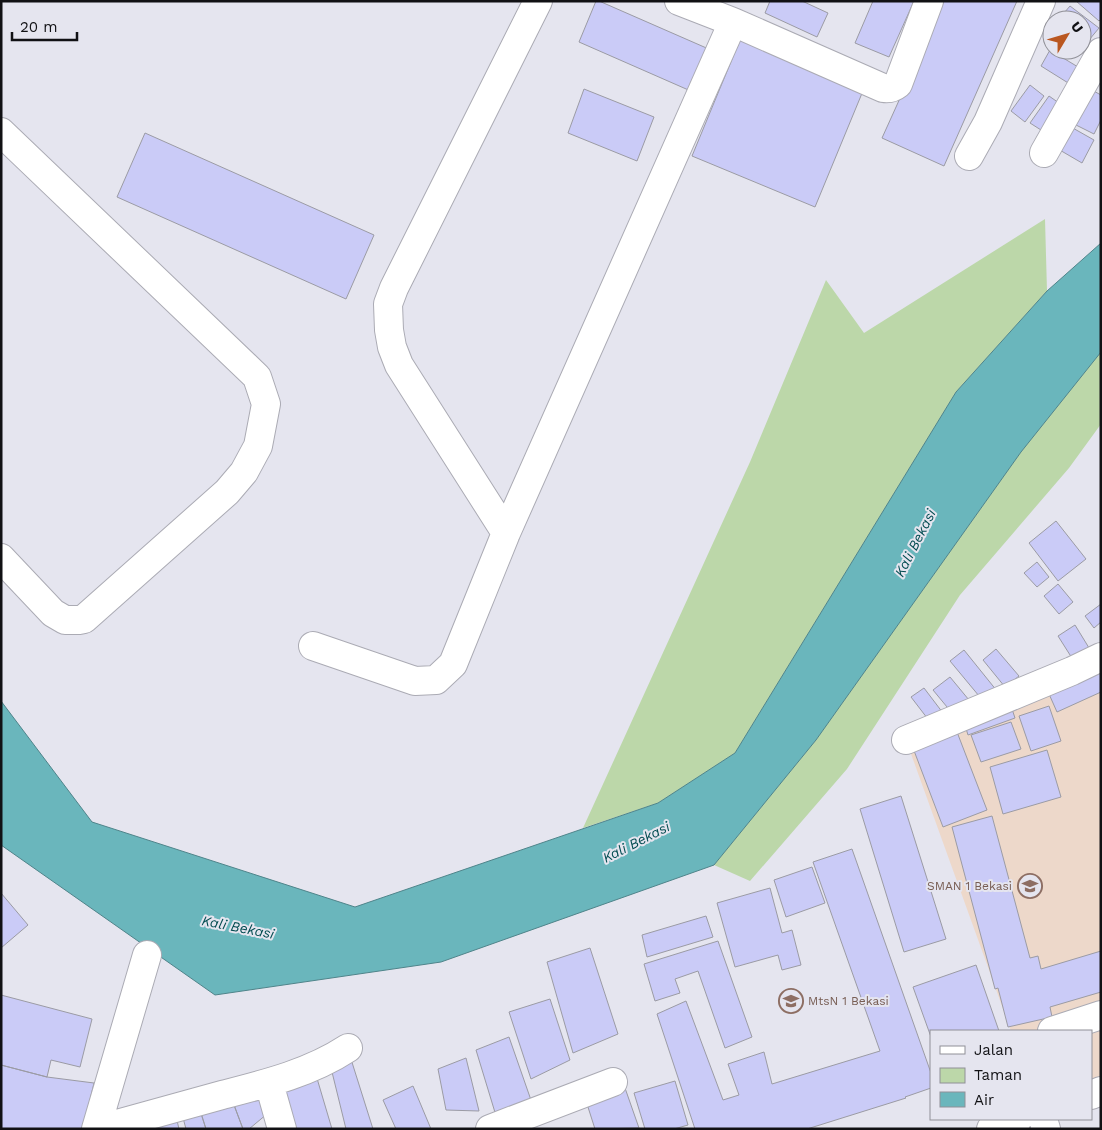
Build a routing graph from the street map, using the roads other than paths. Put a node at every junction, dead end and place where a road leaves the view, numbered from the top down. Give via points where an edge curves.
1 (538, 1) edge
2 (679, 1) edge
3 (929, 1) edge
4 (1041, 1) edge
5 (733, 22) junction
6 (1101, 52) edge
7 (1, 132) edge
8 (1044, 153) dead end
9 (969, 156) dead end
10 (506, 533) junction
11 (1, 558) edge
12 (313, 646) dead end
13 (1101, 657) edge
14 (906, 740) dead end
15 (147, 956) dead end
16 (1101, 1015) edge
17 (1055, 1030) edge
18 (348, 1048) dead end
19 (613, 1082) dead end
20 (269, 1083) junction
21 (98, 1129) edge
22 (282, 1129) edge
23 (490, 1129) edge

1 - 10 street via 388,304 392,347 399,365
2 - 5 street
3 - 5 street via 898,84 888,89
4 - 9 street via 988,122
5 - 10 street
6 - 8 street
7 - 11 street via 257,377 266,404 258,446 244,472 212,505 84,619 65,620 53,613
10 - 12 street via 453,664 436,680 415,681
13 - 14 street
15 - 21 street
16 - 17 street
18 - 20 street via 318,1065
19 - 23 street
20 - 21 street
20 - 22 street

